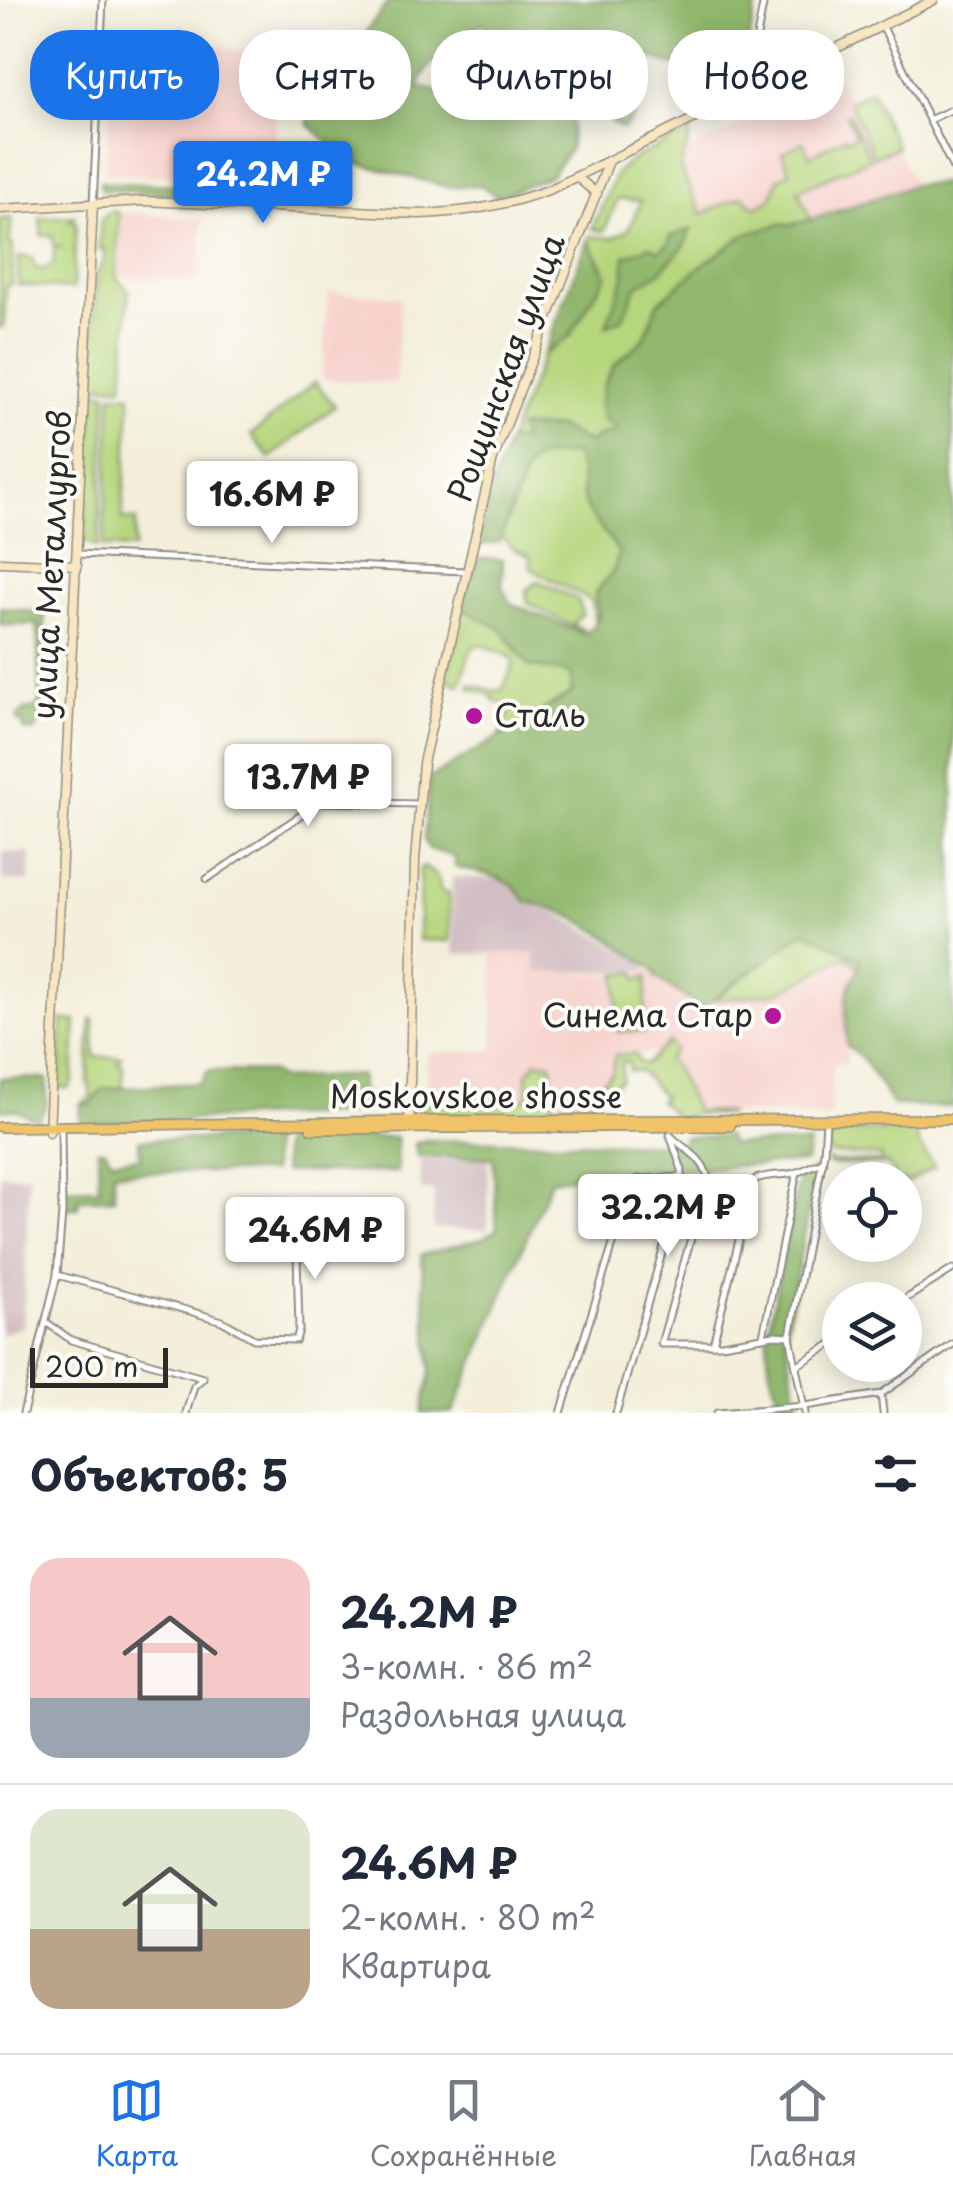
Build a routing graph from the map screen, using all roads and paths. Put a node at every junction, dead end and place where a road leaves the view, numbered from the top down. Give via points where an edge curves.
1 (103, 0) edge
2 (764, 0) edge
3 (934, 0) edge
4 (882, 25) junction
5 (758, 30) edge
6 (844, 44) edge
7 (953, 109) edge
8 (691, 120) edge
9 (929, 120) junction
10 (609, 162) junction
11 (953, 168) edge
12 (577, 177) junction
13 (598, 194) junction
14 (93, 204) junction
15 (0, 208) edge
16 (78, 554) junction
17 (0, 562) edge
18 (78, 565) junction
19 (465, 572) junction
20 (418, 804) junction
21 (207, 879) dead end
22 (953, 1122) edge
23 (826, 1123) junction
24 (409, 1125) junction
25 (0, 1130) edge
26 (55, 1130) junction
27 (669, 1131) junction
28 (822, 1162) edge
29 (822, 1164) joint
30 (797, 1173) junction
31 (681, 1177) junction
32 (290, 1253) dead end
33 (953, 1270) edge
34 (57, 1275) junction
35 (922, 1289) edge
36 (46, 1322) junction
37 (790, 1336) junction
38 (763, 1338) junction
39 (713, 1344) junction
40 (953, 1344) edge
41 (822, 1351) edge
42 (796, 1366) junction
43 (881, 1394) junction
44 (805, 1410) edge
45 (23, 1413) edge
46 (186, 1413) edge
47 (561, 1413) edge
48 (616, 1413) edge
49 (717, 1413) edge
50 (882, 1413) edge

1 - 14 street, улица Металлургов
2 - 5 street
3 - 4 main road
4 - 6 main road
4 - 9 street
7 - 9 street
8 - 10 main road
9 - 11 street
10 - 12 main road
10 - 13 main road, Рощинская улица
12 - 13 main road
12 - 14 main road via 466,212
13 - 19 main road, Рощинская улица via 493,459
14 - 15 main road
14 - 16 main road, улица Металлургов
16 - 18 main road, улица Металлургов
16 - 19 street
17 - 18 main road
18 - 26 main road, улица Металлургов
19 - 20 main road, Рощинская улица
20 - 21 street via 320,802
20 - 24 main road, Рощинская улица
22 - 23 main road, Moskovskoe shosse
23 - 24 main road, Moskovskoe shosse
23 - 27 main road, Moskovskoe shosse
23 - 28 street
24 - 26 main road, Moskovskoe shosse
24 - 27 main road, Moskovskoe shosse
25 - 26 main road, Moskovskoe shosse
26 - 34 street via 62,1214
27 - 31 street
27 - 39 street via 704,1164 708,1182 661,1344
29 - 30 street
29 - 37 street
30 - 38 street
30 - 39 street via 753,1182
31 - 47 street via 633,1181
31 - 48 street
32 - 34 street via 297,1254 296,1340 254,1339 190,1311
33 - 35 street
34 - 36 street
36 - 45 street
36 - 46 street via 71,1340 204,1378 194,1386
37 - 38 street
37 - 42 street
38 - 39 street
40 - 43 street
41 - 42 street
42 - 44 street
43 - 44 street
43 - 50 street
44 - 49 street

